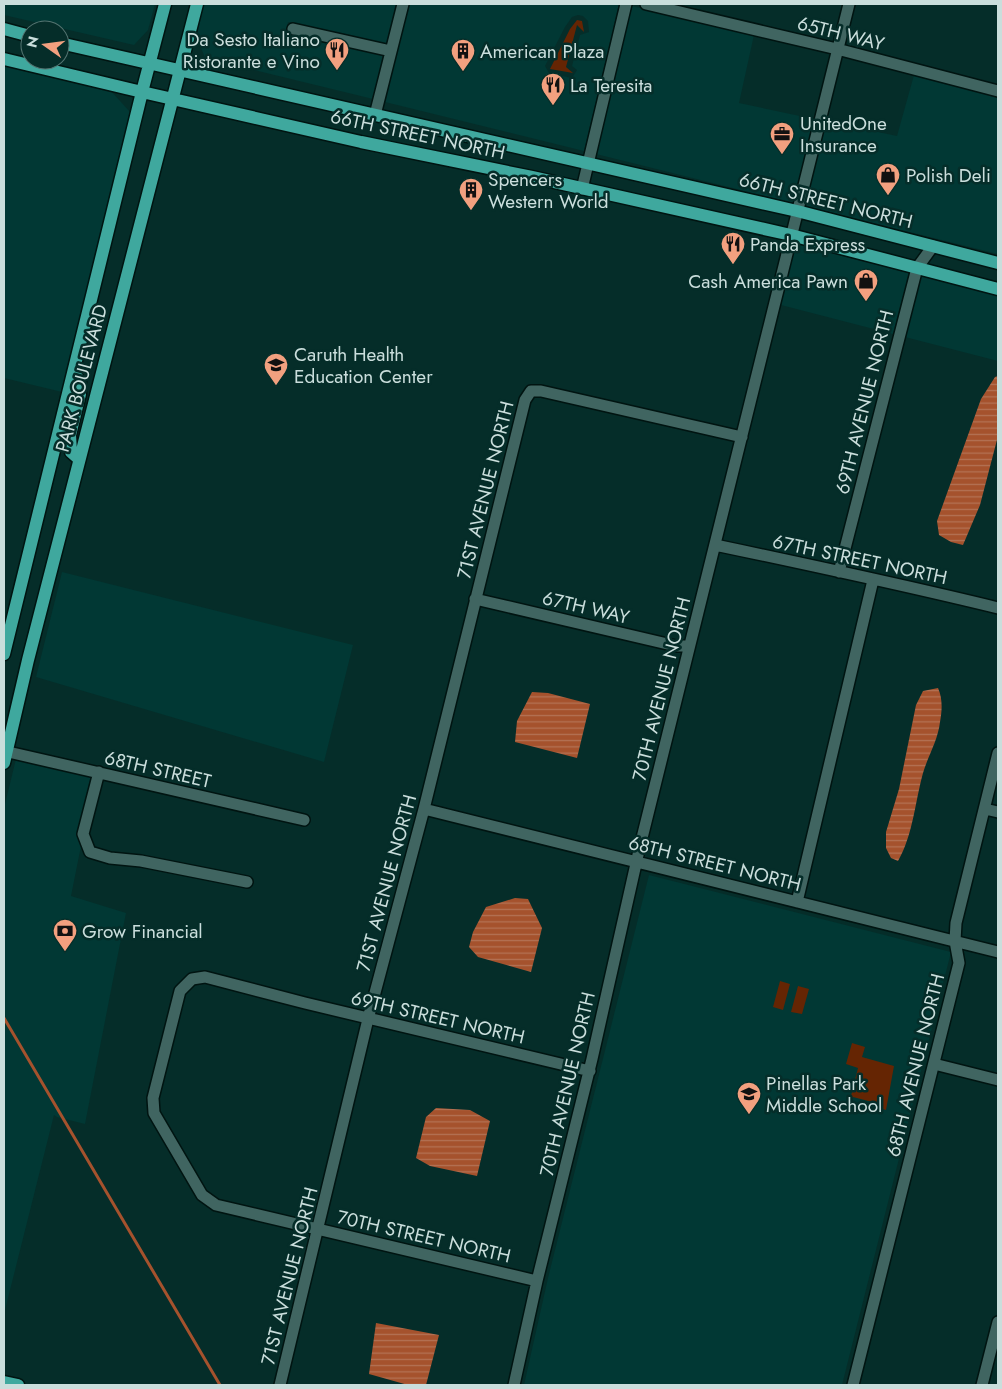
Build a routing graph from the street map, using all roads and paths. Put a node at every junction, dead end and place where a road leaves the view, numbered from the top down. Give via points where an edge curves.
1 (165, 4) edge
2 (197, 4) edge
3 (403, 4) edge
4 (626, 4) edge
5 (646, 4) edge
6 (849, 4) edge
7 (4, 29) edge
8 (293, 29) dead end
9 (20, 33) edge
10 (70, 44) edge
11 (837, 50) junction
12 (391, 51) junction
13 (4, 59) edge
14 (150, 63) junction
15 (180, 70) junction
16 (998, 88) edge
17 (142, 92) junction
18 (172, 100) junction
19 (375, 115) junction
20 (588, 163) junction
21 (582, 188) junction
22 (797, 211) junction
23 (791, 235) junction
24 (933, 246) junction
25 (998, 263) edge
26 (917, 268) junction
27 (998, 289) edge
28 (74, 372) junction
29 (742, 437) junction
30 (79, 459) junction
31 (715, 545) junction
32 (839, 572) junction
33 (873, 580) junction
34 (476, 599) junction
35 (998, 608) edge
36 (5, 646) edge
37 (689, 646) junction
38 (998, 753) edge
39 (5, 755) edge
40 (99, 772) junction
41 (424, 809) junction
42 (984, 809) junction
43 (998, 812) edge
44 (304, 820) dead end
45 (636, 862) junction
46 (247, 882) dead end
47 (797, 902) junction
48 (955, 941) junction
49 (998, 952) edge
50 (368, 1019) junction
51 (934, 1064) junction
52 (590, 1071) junction
53 (998, 1080) edge
54 (216, 1204) joint
55 (318, 1229) junction
56 (537, 1281) junction
57 (998, 1322) edge
58 (996, 1343) edge
59 (4, 1382) edge
60 (18, 1385) edge
61 (280, 1385) edge
62 (514, 1385) edge
63 (853, 1385) edge
64 (982, 1385) edge

1 - 14 main road, PARK BOULEVARD
2 - 15 main road, PARK BOULEVARD
3 - 12 street
4 - 20 street
5 - 11 street, 65TH WAY
6 - 11 street, 70TH AVENUE NORTH
7 - 9 main road
8 - 12 street
10 - 14 main road, 66TH STREET NORTH
11 - 16 street, 65TH WAY
11 - 22 street, 70TH AVENUE NORTH
12 - 19 street
13 - 17 main road, 66TH STREET NORTH
14 - 15 main road, 66TH STREET NORTH
14 - 17 main road, PARK BOULEVARD
15 - 18 main road, PARK BOULEVARD
15 - 19 main road, 66TH STREET NORTH
17 - 18 main road, 66TH STREET NORTH
17 - 28 main road, PARK BOULEVARD
18 - 21 main road, 66TH STREET NORTH
18 - 30 main road, PARK BOULEVARD
19 - 20 main road, 66TH STREET NORTH
20 - 21 street
20 - 22 main road, 66TH STREET NORTH
21 - 23 main road, 66TH STREET NORTH
22 - 23 street, 70TH AVENUE NORTH
22 - 24 main road, 66TH STREET NORTH
23 - 26 main road, 66TH STREET NORTH
23 - 29 street, 70TH AVENUE NORTH
24 - 25 main road, 66TH STREET NORTH
24 - 26 street, 69TH AVENUE NORTH
26 - 27 main road, 66TH STREET NORTH
26 - 32 street, 69TH AVENUE NORTH
28 - 30 main road via 80,382 80,394 70,435 71,452
28 - 36 main road, PARK BOULEVARD
29 - 31 street, 70TH AVENUE NORTH
29 - 34 street, 71ST AVENUE NORTH via 531,391 525,400
30 - 39 main road, PARK BOULEVARD
31 - 32 street, 67TH STREET NORTH
31 - 37 street, 70TH AVENUE NORTH
32 - 33 street, 67TH STREET NORTH
33 - 35 street, 67TH STREET NORTH
33 - 47 street
34 - 37 street, 67TH WAY via 676,646
34 - 41 street, 71ST AVENUE NORTH
37 - 45 street, 70TH AVENUE NORTH
38 - 42 street, 68TH AVENUE NORTH
39 - 40 street, 68TH STREET
40 - 44 street, 68TH STREET
40 - 46 street via 82,834 90,852
41 - 45 street, 68TH STREET NORTH
41 - 50 street, 71ST AVENUE NORTH
42 - 43 street
42 - 48 street, 68TH AVENUE NORTH via 956,923
45 - 47 street, 68TH STREET NORTH
45 - 52 street, 70TH AVENUE NORTH
47 - 48 street, 68TH STREET NORTH
48 - 49 street, 68TH STREET NORTH
48 - 51 street, 68TH AVENUE NORTH via 959,963
50 - 52 street, 69TH STREET NORTH
50 - 54 street, 69TH STREET NORTH via 205,977 192,979 180,991 153,1098 154,1113 202,1195
50 - 55 street, 71ST AVENUE NORTH
51 - 53 street
51 - 63 street, 68TH AVENUE NORTH
52 - 56 street, 70TH AVENUE NORTH
54 - 55 street, 70TH STREET NORTH
55 - 56 street, 70TH STREET NORTH
55 - 61 street, 71ST AVENUE NORTH
56 - 62 street, 70TH AVENUE NORTH
57 - 58 street
58 - 64 street
59 - 60 main road

